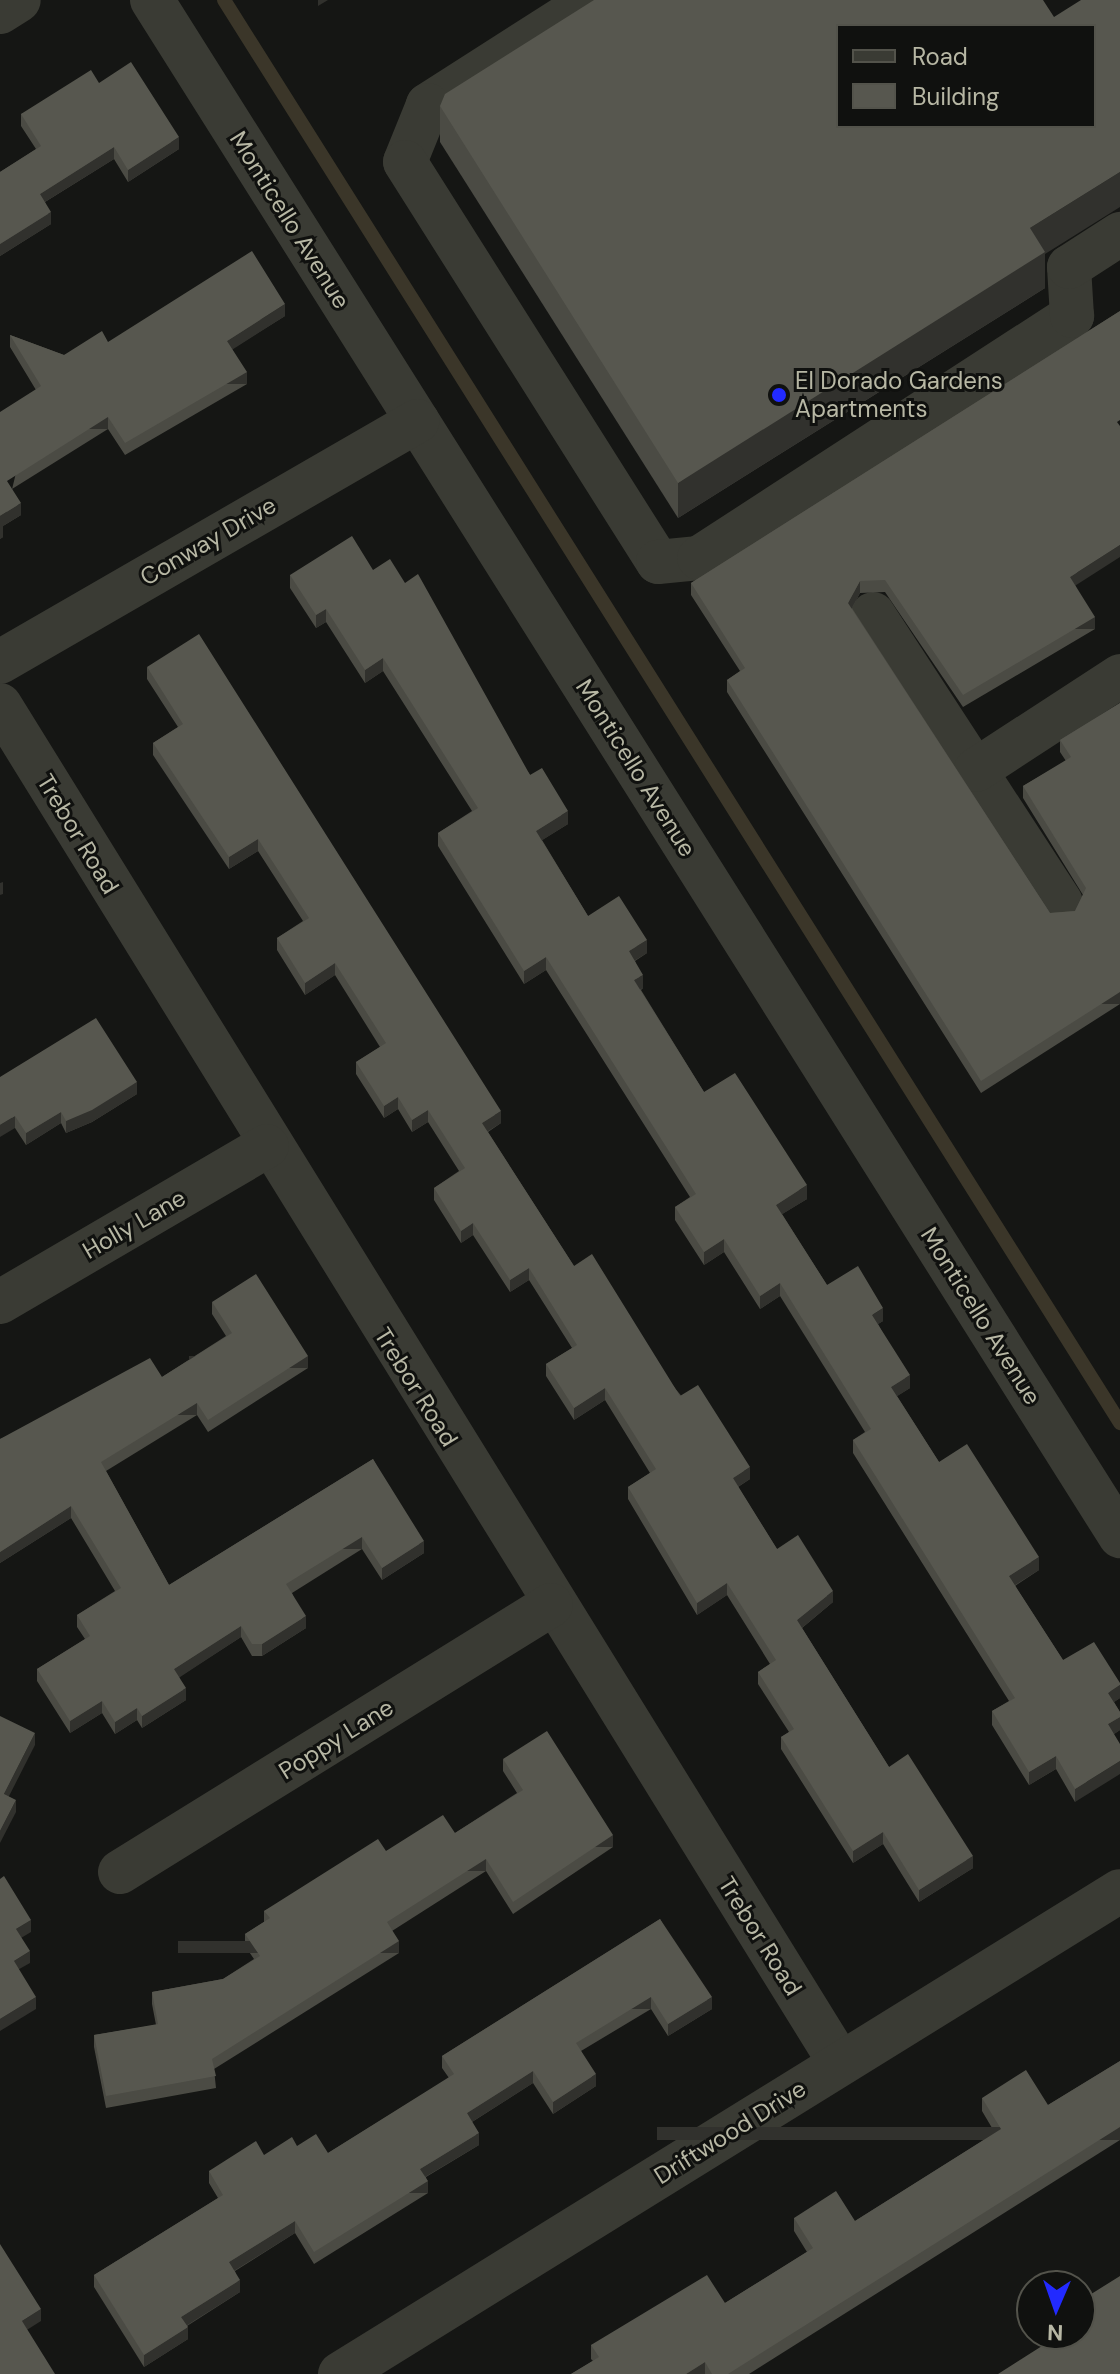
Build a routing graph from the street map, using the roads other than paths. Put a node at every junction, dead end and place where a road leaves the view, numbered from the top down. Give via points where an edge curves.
1 (19, 0) edge
2 (152, 0) edge
3 (592, 0) edge
4 (0, 12) edge
5 (1120, 234) edge
6 (417, 421) junction
7 (873, 614) dead end
8 (0, 662) edge
9 (1120, 676) edge
10 (0, 705) edge
11 (976, 770) junction
12 (1061, 902) dead end
13 (267, 1146) junction
14 (0, 1302) edge
15 (1120, 1536) edge
16 (551, 1605) junction
17 (120, 1872) dead end
18 (1120, 1891) edge
19 (840, 2063) junction
20 (340, 2374) edge

1 - 4 street
2 - 6 street, Monticello Avenue
3 - 5 street via 428,105 405,162 658,562 699,558 1072,316 1069,267
6 - 8 street, Conway Drive
6 - 15 street, Monticello Avenue
7 - 11 street
9 - 11 street
10 - 13 street, Trebor Road
11 - 12 street
13 - 14 street, Holly Lane
13 - 16 street, Trebor Road
16 - 17 street, Poppy Lane
16 - 19 street, Trebor Road
18 - 19 street, Driftwood Drive
19 - 20 street, Driftwood Drive

